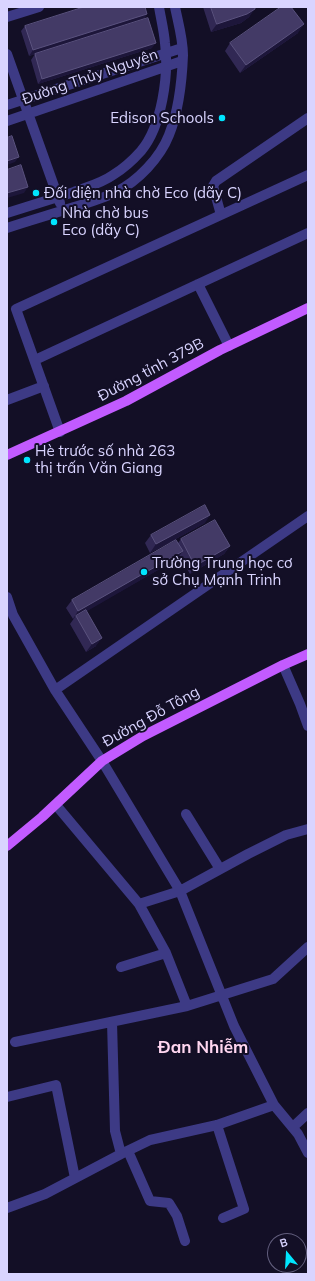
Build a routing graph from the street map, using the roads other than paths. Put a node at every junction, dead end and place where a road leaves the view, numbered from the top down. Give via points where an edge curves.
1 (39, 7) edge
2 (159, 7) edge
3 (175, 7) edge
4 (7, 17) edge
5 (182, 48) junction
6 (166, 53) junction
7 (7, 54) edge
8 (182, 62) junction
9 (165, 67) junction
10 (22, 100) junction
11 (7, 105) edge
12 (27, 114) junction
13 (308, 118) edge
14 (7, 120) edge
15 (308, 174) edge
16 (58, 197) junction
17 (62, 211) junction
18 (7, 213) edge
19 (221, 215) junction
20 (7, 228) edge
21 (308, 233) edge
22 (198, 284) junction
23 (308, 308) edge
24 (228, 346) junction
25 (34, 360) junction
26 (44, 386) junction
27 (7, 400) edge
28 (60, 432) junction
29 (7, 455) edge
30 (308, 516) edge
31 (7, 597) edge
32 (308, 654) edge
33 (283, 665) junction
34 (55, 690) junction
35 (308, 726) edge
36 (102, 761) junction
37 (56, 805) junction
38 (186, 814) dead end
39 (308, 829) edge
40 (7, 846) edge
41 (220, 869) junction
42 (180, 891) junction
43 (139, 904) junction
44 (308, 947) edge
45 (166, 953) junction
46 (121, 967) dead end
47 (222, 995) junction
48 (187, 1006) junction
49 (112, 1022) junction
50 (15, 1042) dead end
51 (7, 1096) edge
52 (274, 1105) junction
53 (308, 1113) edge
54 (218, 1124) junction
55 (293, 1127) junction
56 (124, 1152) junction
57 (308, 1153) edge
58 (75, 1178) junction
59 (7, 1208) edge
60 (223, 1218) dead end
61 (185, 1241) dead end

1 - 4 street
2 - 6 street
3 - 5 street
5 - 6 street, Đường Thủy Nguyên
5 - 8 street
6 - 9 street
6 - 10 street, Đường Thủy Nguyên
7 - 10 street
8 - 9 street, Đường Thủy Nguyên
8 - 17 street via 175,116 169,136 160,152 136,179 117,191
9 - 12 street, Đường Thủy Nguyên
9 - 16 street via 163,96 158,116 141,151 113,176
10 - 11 street, Đường Thủy Nguyên
10 - 12 street
12 - 14 street, Đường Thủy Nguyên
12 - 16 street
13 - 19 street via 216,181 213,186
15 - 19 street
16 - 17 street
16 - 18 street
17 - 20 street
19 - 25 street via 16,309
21 - 22 street
22 - 24 street
22 - 25 street
23 - 24 main road, Đường tỉnh 379B
24 - 28 main road, Đường tỉnh 379B via 126,401
25 - 26 street
26 - 27 street
26 - 28 street
28 - 29 main road, Đường tỉnh 379B
30 - 34 street
31 - 34 street via 13,615
32 - 33 main road, Đường Đỗ Tông
33 - 35 street
33 - 36 main road, Đường Đỗ Tông via 143,736
34 - 36 street
36 - 37 main road, Đường Đỗ Tông
36 - 42 street
37 - 40 main road, Đường Đỗ Tông
37 - 43 street
38 - 41 street
39 - 41 street via 286,835
41 - 42 street
42 - 43 street
42 - 47 street
43 - 45 street
44 - 47 street via 273,979
45 - 46 street
45 - 48 street
47 - 48 street
47 - 52 street via 234,1026
48 - 49 street
49 - 50 street
49 - 56 street via 115,1131
51 - 58 street via 56,1085
52 - 54 street
52 - 55 street
53 - 55 street
54 - 56 street via 150,1140
54 - 60 street via 244,1209
55 - 57 street
56 - 58 street
56 - 61 street via 150,1201 169,1203 177,1216
58 - 59 street via 45,1194

